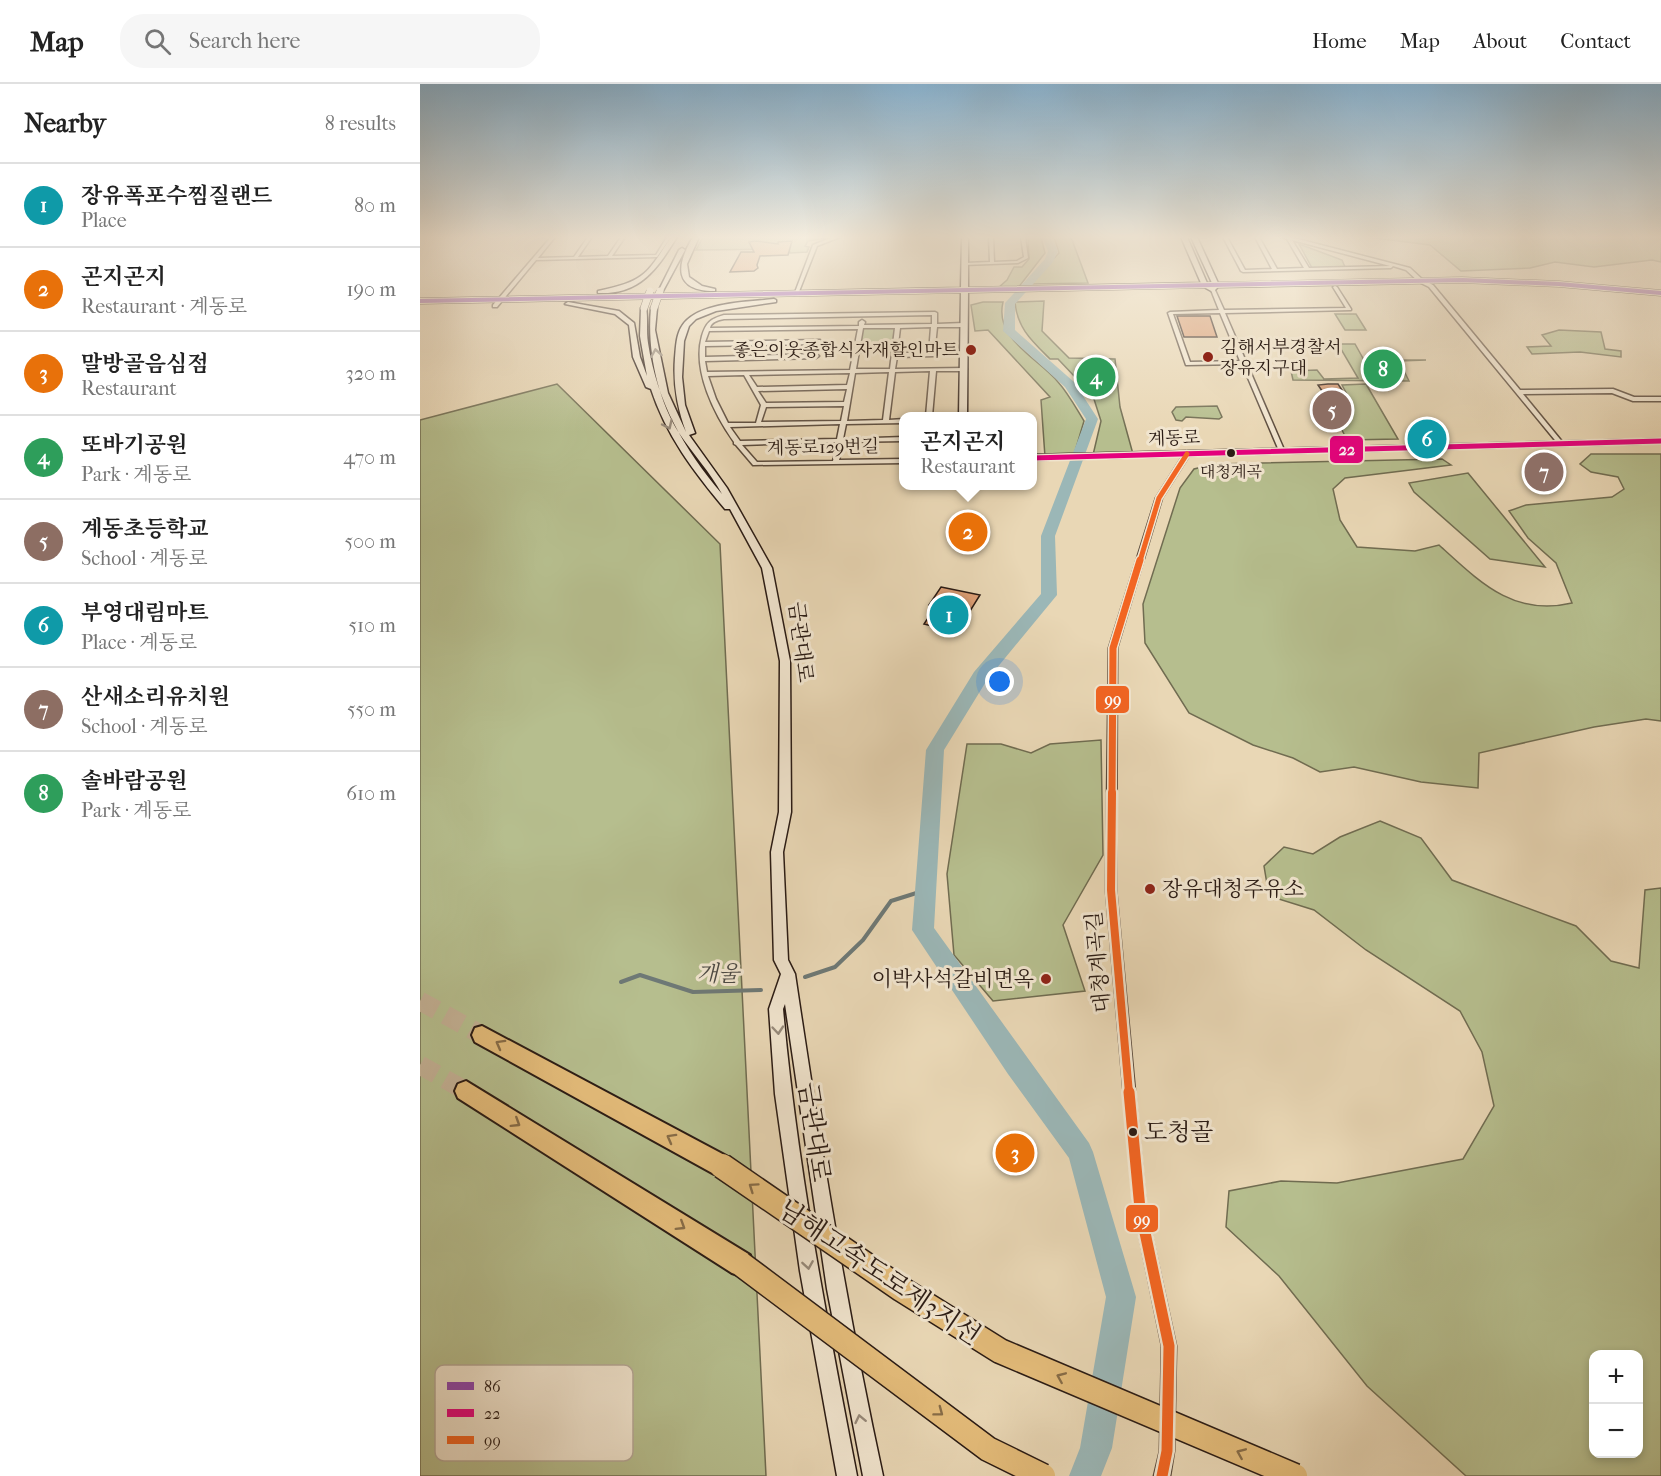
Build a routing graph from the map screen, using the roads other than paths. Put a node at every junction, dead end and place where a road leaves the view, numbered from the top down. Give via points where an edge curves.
1 (499, 302) edge
2 (624, 302) edge
3 (646, 302) edge
4 (656, 302) edge
5 (756, 302) edge
6 (965, 302) edge
7 (1219, 302) edge
8 (1344, 302) edge
9 (1444, 302) edge
10 (567, 304) junction
11 (495, 306) junction
12 (420, 307) edge
13 (1222, 312) junction
14 (863, 314) junction
15 (964, 325) junction
16 (898, 326) junction
17 (934, 326) junction
18 (861, 327) junction
19 (824, 328) junction
20 (706, 330) junction
21 (820, 342) junction
22 (704, 344) junction
23 (895, 355) junction
24 (816, 356) junction
25 (704, 359) junction
26 (1244, 362) junction
27 (933, 369) junction
28 (964, 369) junction
29 (893, 370) junction
30 (853, 371) junction
31 (813, 372) junction
32 (746, 374) junction
33 (705, 375) junction
34 (850, 387) junction
35 (754, 389) junction
36 (1518, 392) junction
37 (655, 394) junction
38 (1661, 399) edge
39 (847, 404) junction
40 (764, 405) junction
41 (929, 412) edge
42 (963, 412) edge
43 (886, 421) junction
44 (899, 421) edge
45 (843, 422) junction
46 (725, 424) junction
47 (758, 424) junction
48 (899, 440) edge
49 (840, 441) junction
50 (1661, 441) edge
51 (736, 444) junction
52 (1561, 444) junction
53 (1282, 452) junction
54 (1187, 454) junction
55 (1037, 458) edge
56 (702, 459) junction
57 (899, 461) edge
58 (836, 462) junction
59 (750, 533) junction
60 (788, 974) junction
61 (482, 1035) tunnel mouth
62 (466, 1091) tunnel mouth
63 (847, 1476) edge
64 (873, 1476) edge
65 (1043, 1476) edge
66 (1162, 1476) edge
67 (1294, 1476) edge

1 - 11 street
2 - 10 main road
3 - 37 main road, 금관대로, bridge via 642,323
56 -> 4 main road, 금관대로, bridge via 682,431 664,393 652,330
5 - 56 main road via 699,315 682,334 676,383 680,405
6 - 15 main road
7 - 13 street
8 - 13 street via 1349,309
9 - 36 street
10 - 11 main road
10 - 37 main road via 617,312 632,324 641,374
11 - 12 main road
13 - 26 street
13 - 26 street via 1170,313 1188,364
14 - 17 street via 935,313
14 - 18 street
14 - 20 street via 724,317 716,319
15 - 17 street
15 - 28 main road
16 - 17 street
16 - 18 street
16 - 23 street
17 - 23 street via 932,355
18 - 19 street
18 - 30 street
19 - 20 street
19 - 21 street
20 - 22 street, 계동로129번길
21 - 22 street
21 - 24 street
22 - 25 street, 계동로129번길
23 - 29 street
24 - 25 street
24 - 31 street
25 - 33 street, 계동로129번길
26 - 53 street
27 - 28 street
27 - 29 street
27 - 41 street
28 - 42 main road
29 - 30 street
29 - 43 street
30 - 31 street
30 - 34 street
31 - 32 street
32 - 33 street
32 - 35 street
33 - 46 street, 계동로129번길
34 - 35 street
34 - 39 street
35 - 40 street
36 - 38 street via 1613,391 1633,399
36 - 52 street
37 -> 59 main road, 금관대로 via 672,435
39 - 40 street
39 - 45 street
40 - 47 street
43 - 44 street
43 - 45 street
45 - 47 street
45 - 49 street
46 - 47 street
46 - 51 street, 계동로129번길
48 - 49 street
49 - 51 street
49 - 58 street
50 - 52 main road, 계동로
51 - 58 street, 계동로129번길 via 755,464
52 - 53 main road, 계동로
53 - 54 main road, 계동로
54 - 55 main road, 계동로
54 - 66 street, 대청계곡길 via 1159,498 1113,648 1111,891 1140,1209 1169,1346 1167,1451
56 - 59 main road, 금관대로
57 - 58 street, 계동로129번길
59 - 60 main road, 금관대로 via 767,568 785,661 785,812 777,852 781,960
60 -> 63 main road, 금관대로 via 776,1009 783,1094 809,1271
64 -> 60 main road, 금관대로 via 812,1151
67 -> 61 highway, 남해고속도로제3지선, bridge via 1000,1351 901,1289 722,1166
62 -> 65 highway, bridge via 741,1264 988,1449

